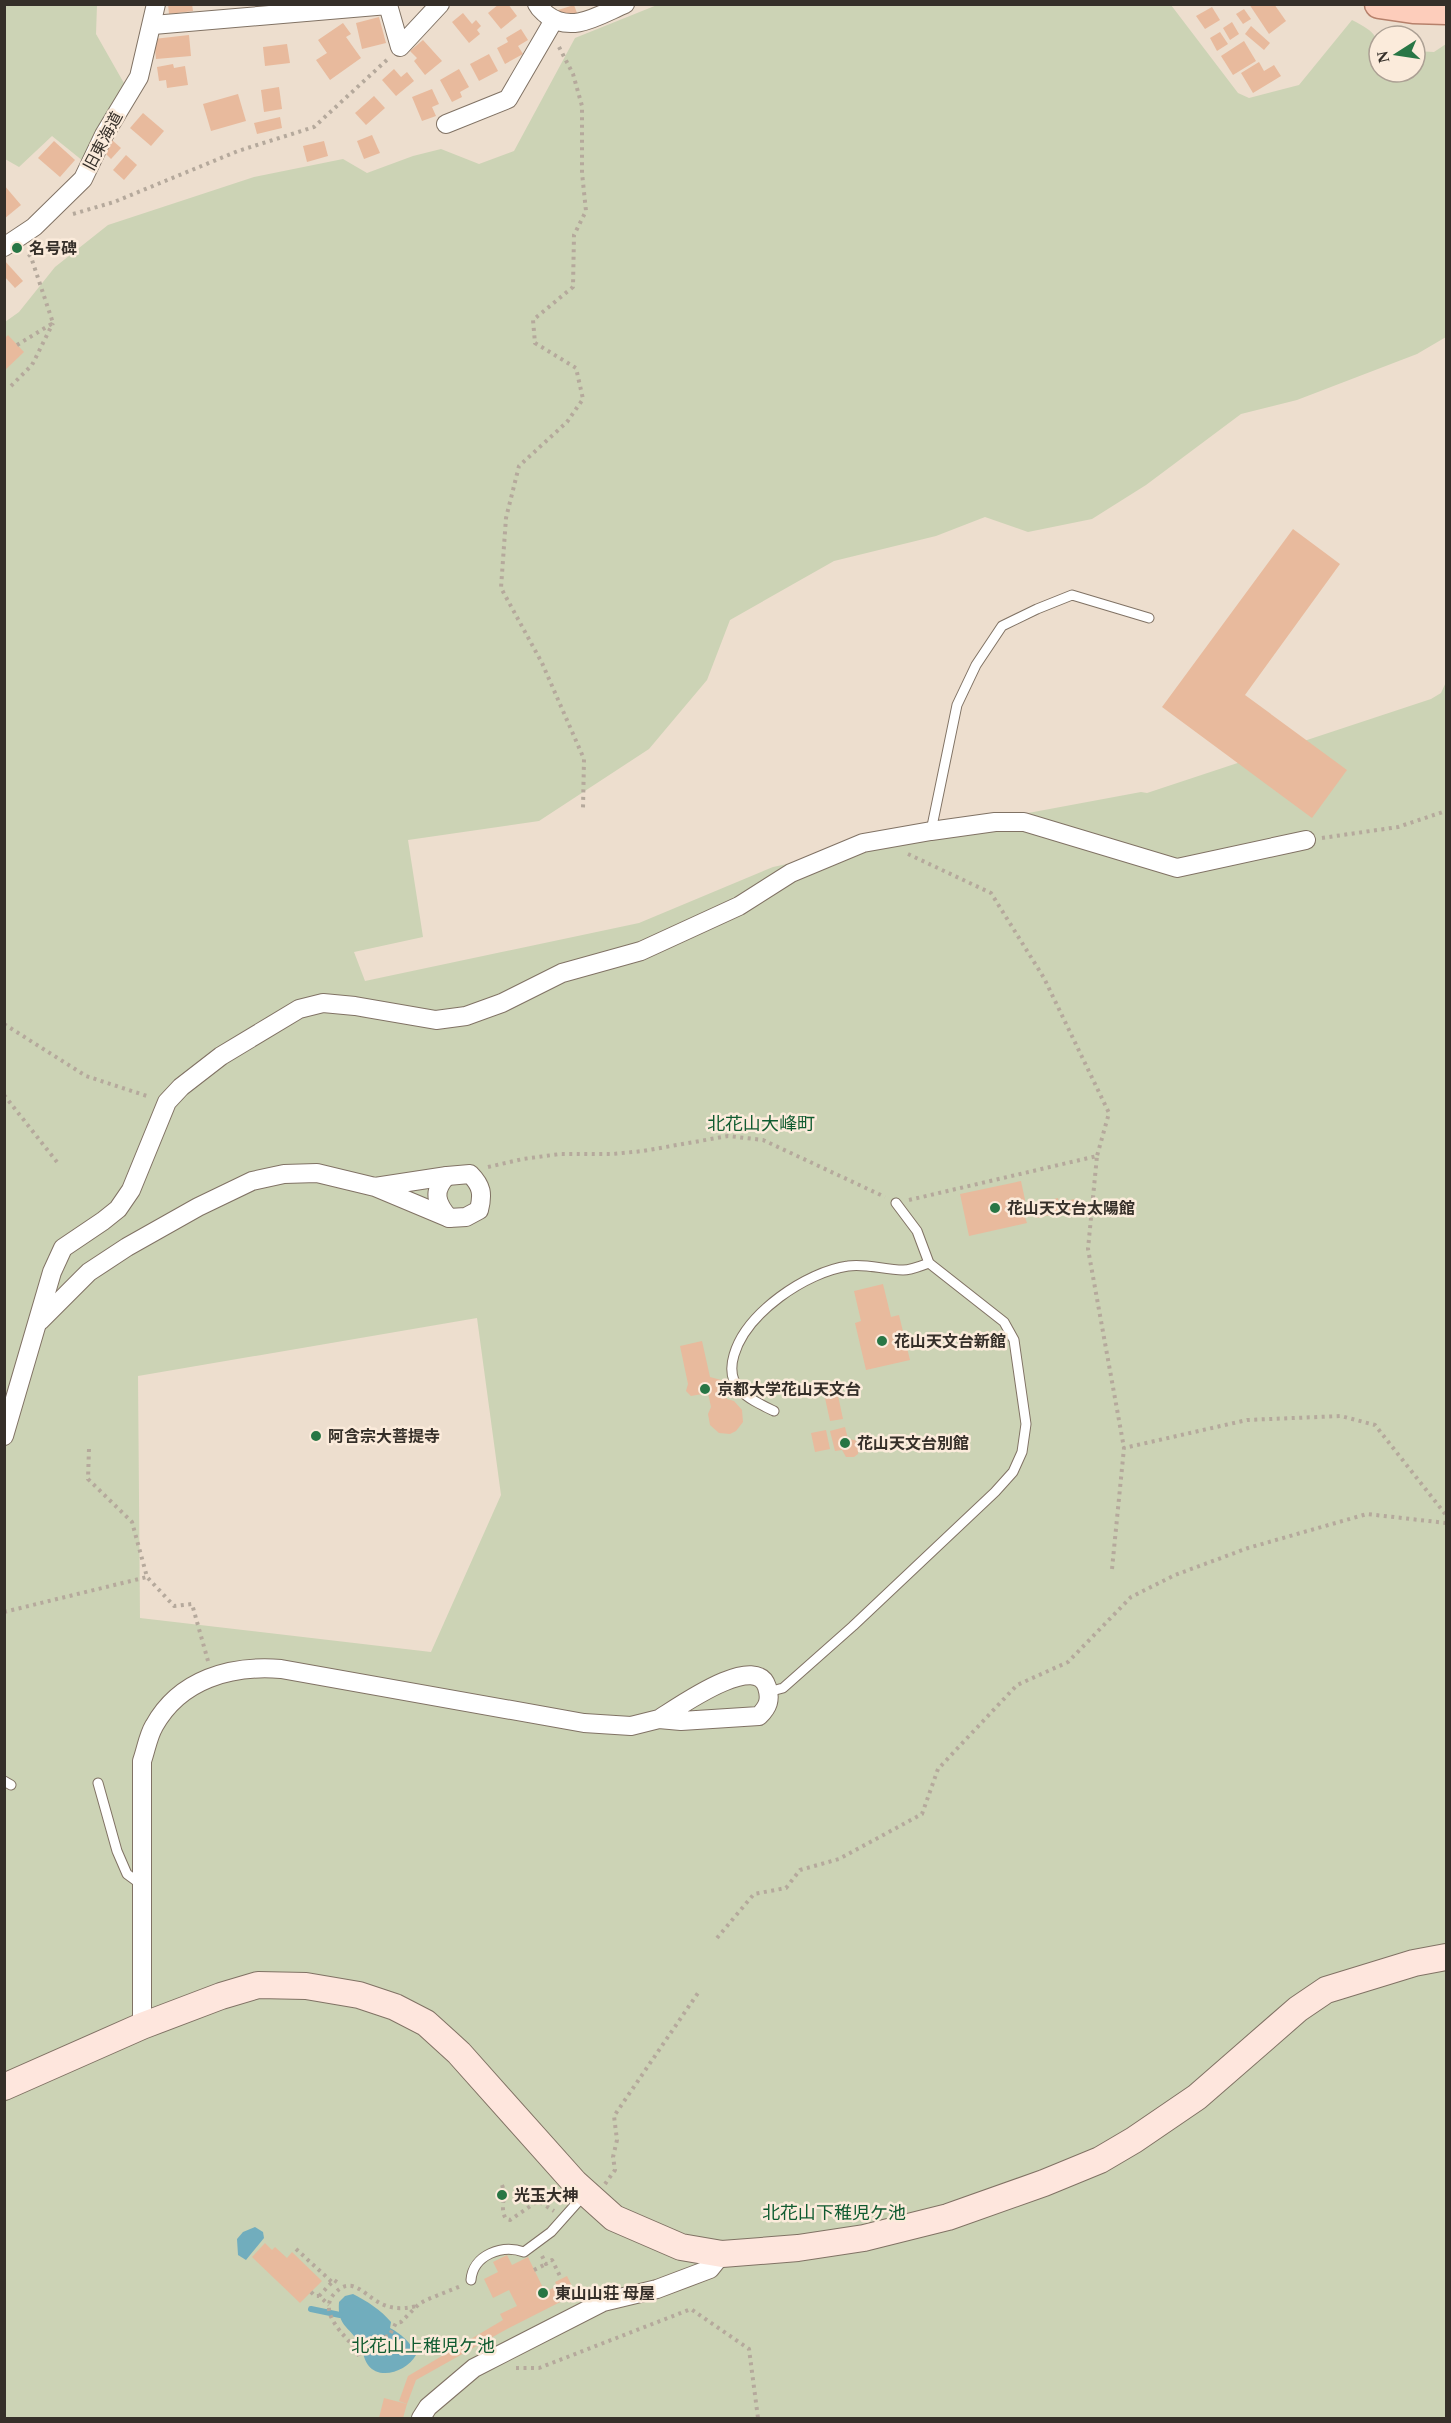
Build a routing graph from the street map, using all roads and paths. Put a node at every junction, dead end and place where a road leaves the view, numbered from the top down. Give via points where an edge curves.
1 (156, 4) edge
2 (440, 4) edge
3 (537, 4) edge
4 (625, 4) edge
5 (1378, 4) edge
6 (315, 8) edge
7 (1446, 10) edge
8 (554, 20) junction
9 (153, 25) junction
10 (400, 47) junction
11 (446, 124) dead end
12 (43, 218) junction
13 (8, 244) edge
14 (53, 323) junction
15 (17, 345) dead end
16 (11, 386) dead end
17 (1149, 618) dead end
18 (584, 808) dead end
19 (1446, 811) edge
20 (931, 831) junction
21 (877, 840) junction
22 (1306, 840) joint
23 (4, 1024) edge
24 (4, 1095) edge
25 (167, 1102) junction
26 (1097, 1156) junction
27 (57, 1162) dead end
28 (482, 1169) dead end
29 (447, 1176) junction
30 (375, 1187) junction
31 (896, 1203) junction
32 (449, 1218) junction
33 (929, 1263) junction
34 (39, 1322) junction
35 (774, 1411) dead end
36 (4, 1436) edge
37 (1124, 1448) junction
38 (89, 1449) dead end
39 (1446, 1515) edge
40 (1446, 1523) edge
41 (1112, 1569) dead end
42 (147, 1577) junction
43 (4, 1612) edge
44 (212, 1676) junction
45 (768, 1692) junction
46 (659, 1719) junction
47 (98, 1783) dead end
48 (142, 1885) junction
49 (717, 1938) dead end
50 (1446, 1957) edge
51 (700, 1990) dead end
52 (142, 2026) junction
53 (4, 2087) edge
54 (613, 2157) dead end
55 (502, 2185) dead end
56 (586, 2194) junction
57 (554, 2211) dead end
58 (296, 2249) dead end
59 (539, 2250) dead end
60 (722, 2254) junction
61 (546, 2264) junction
62 (534, 2270) dead end
63 (560, 2276) dead end
64 (469, 2281) joint
65 (338, 2284) junction
66 (311, 2292) dead end
67 (320, 2296) junction
68 (329, 2305) junction
69 (417, 2306) junction
70 (387, 2336) dead end
71 (373, 2340) dead end
72 (355, 2348) junction
73 (358, 2356) dead end
74 (474, 2368) junction
75 (422, 2418) edge
76 (759, 2418) edge

1 - 9 street, 旧東海道
2 - 10 street
3 - 8 street
4 - 8 street via 567,25
5 - 7 main road
6 - 9 street
6 - 10 street via 388,5
8 - 11 street via 508,99
8 - 18 path via 560,51 573,74 582,106 586,211 574,235 573,287 533,320 535,343 576,368 583,399 567,422 519,466 506,518 501,588 542,663 585,759
9 - 12 street, 旧東海道 via 139,77 83,179
10 - 12 path via 315,127 238,150 114,202 67,216
12 - 13 street, 旧東海道
13 - 14 path via 31,257
14 - 15 path
14 - 16 path via 32,365
17 - 20 lane via 1072,595 1002,626 976,665 957,705
19 - 22 path via 1398,827
20 - 21 street
20 - 22 street via 1024,822 1178,868
21 - 25 street via 791,873 739,906 641,951 562,973 502,1004 466,1016 436,1020 324,1003 299,1009 221,1056
21 - 26 path via 991,893 1044,978 1109,1113
23 - 25 path via 86,1076
24 - 27 path
25 - 34 street via 131,1190 118,1209 63,1248 52,1272
26 - 31 path
26 - 37 path via 1088,1249
28 - 31 path via 560,1154 613,1154 744,1136 763,1140
29 - 30 street
29 - 32 street via 437,1193 439,1206
29 - 32 street via 470,1174 480,1184 482,1196 479,1210 466,1217
30 - 32 street
30 - 34 street via 317,1173 284,1174 252,1181 118,1253 90,1272
31 - 33 lane via 917,1231
33 - 35 lane via 905,1270 849,1265 819,1274 792,1287 753,1321 737,1344 731,1364 735,1384 748,1399
33 - 45 lane via 1005,1322 1014,1340 1026,1424 1022,1452 1013,1472 995,1492 783,1688
34 - 36 street
37 - 39 path via 1247,1420 1341,1416 1375,1425
37 - 41 path
38 - 42 path via 88,1479 132,1522
40 - 49 path via 1367,1514 1248,1548 1175,1575 1131,1597 1068,1662 1017,1685 938,1770 922,1814 839,1859 800,1870 786,1888 754,1894
42 - 43 path
42 - 44 path via 174,1606 192,1604
44 - 46 street via 256,1667 281,1669 560,1720 631,1726
44 - 48 street via 193,1684 167,1707 153,1727 142,1761
45 - 46 street via 767,1708 759,1716
45 - 46 street via 759,1676 746,1674 714,1687
47 - 48 lane via 117,1851 127,1874
48 - 52 street
50 - 60 street via 1326,1990 1298,2009 1197,2097 1100,2160 1044,2183 948,2217 864,2238
51 - 54 path via 614,2116 617,2140
52 - 53 street
52 - 56 street via 258,1985 306,1986 359,1995 395,2007 426,2023 459,2053
55 - 57 path via 507,2219 538,2201
56 - 60 street via 615,2218 649,2234 681,2247
56 - 64 lane via 541,2241 524,2252 508,2248 490,2254 477,2262
58 - 65 path
59 - 61 path
60 - 74 street via 710,2269 657,2289 603,2302
61 - 62 path
61 - 63 path via 552,2260
64 - 69 path
65 - 67 path
65 - 68 path
65 - 69 path via 352,2286 387,2307
66 - 67 path
67 - 68 path
68 - 72 path via 330,2317
69 - 70 path
71 - 72 path
72 - 73 path
74 - 75 street via 428,2407
74 - 76 path via 539,2368 691,2309 749,2349

